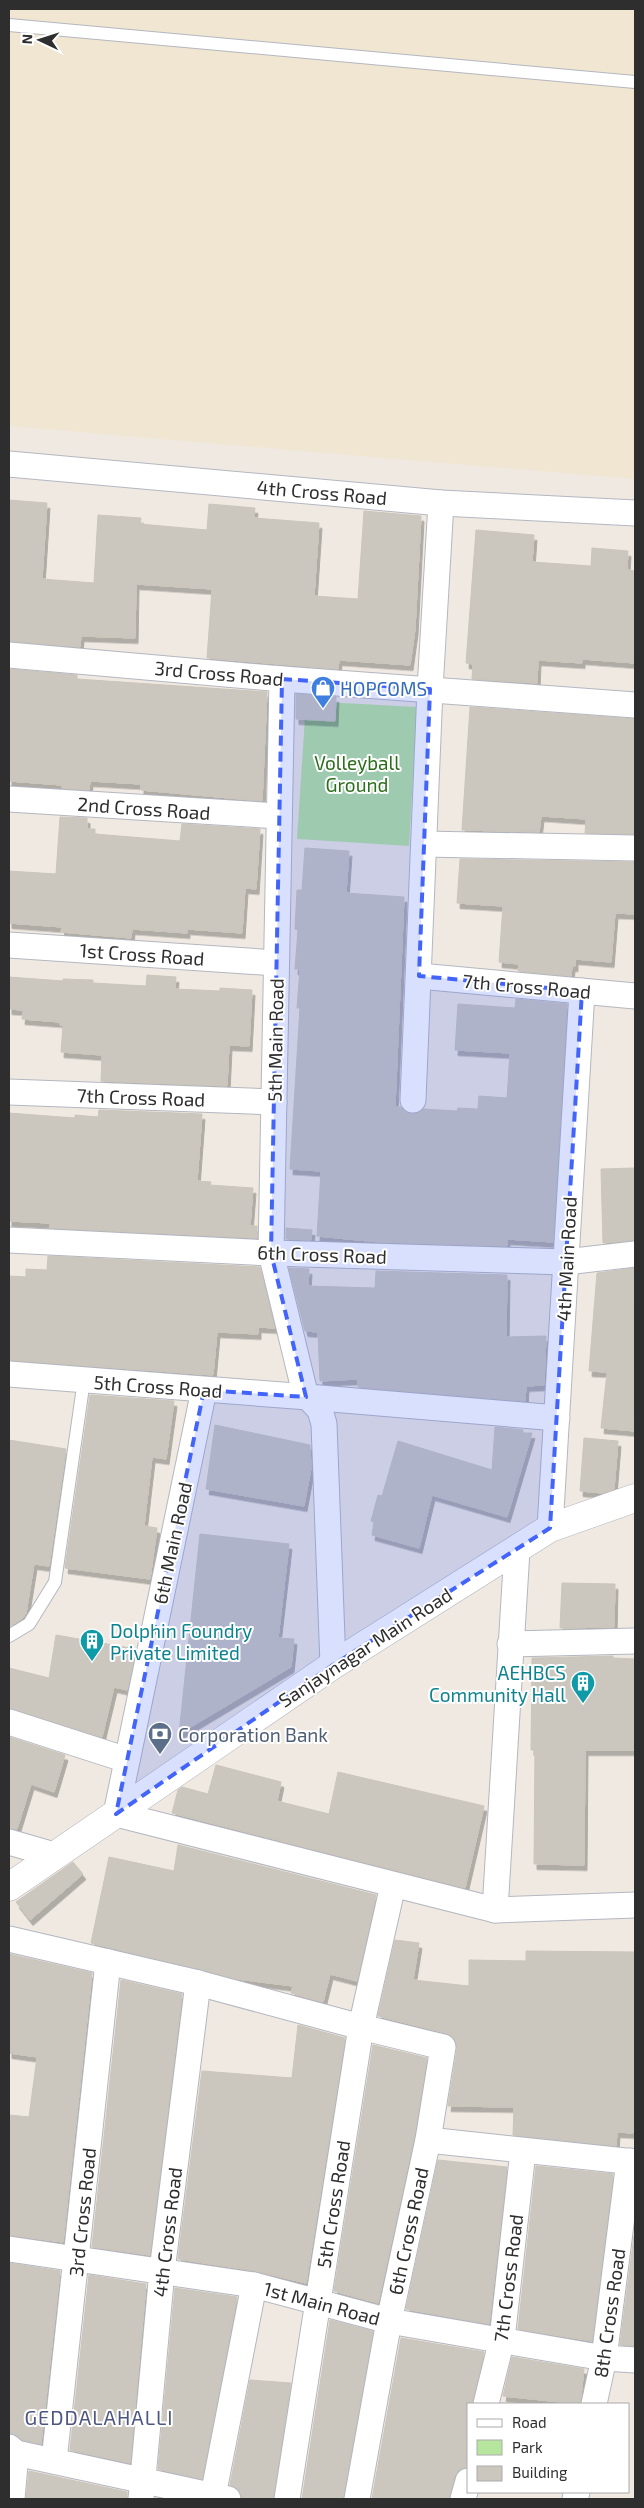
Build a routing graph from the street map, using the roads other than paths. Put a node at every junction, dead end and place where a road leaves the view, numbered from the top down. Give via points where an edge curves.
1 (9, 25) edge
2 (635, 82) edge
3 (9, 464) edge
4 (440, 502) junction
5 (635, 513) edge
6 (9, 655) edge
7 (282, 679) junction
8 (430, 689) junction
9 (635, 705) edge
10 (9, 799) edge
11 (279, 816) junction
12 (424, 844) junction
13 (635, 848) edge
14 (9, 945) edge
15 (276, 963) junction
16 (419, 976) junction
17 (582, 990) junction
18 (635, 996) edge
19 (9, 1092) edge
20 (413, 1100) dead end
21 (274, 1102) junction
22 (9, 1240) edge
23 (271, 1253) junction
24 (635, 1254) edge
25 (566, 1262) junction
26 (9, 1374) edge
27 (84, 1380) junction
28 (204, 1390) junction
29 (314, 1403) junction
30 (557, 1418) junction
31 (635, 1498) edge
32 (550, 1528) junction
33 (516, 1550) junction
34 (9, 1636) edge
35 (635, 1641) edge
36 (510, 1644) junction
37 (333, 1665) junction
38 (9, 1722) edge
39 (127, 1760) junction
40 (116, 1814) junction
41 (9, 1842) edge
42 (54, 1855) junction
43 (393, 1885) junction
44 (9, 1887) edge
45 (635, 1905) edge
46 (495, 1910) junction
47 (9, 1939) edge
48 (108, 1962) junction
49 (198, 1983) junction
50 (361, 2027) junction
51 (428, 2140) junction
52 (523, 2150) junction
53 (632, 2162) edge
54 (9, 2249) edge
55 (77, 2259) junction
56 (162, 2271) junction
57 (254, 2285) junction
58 (317, 2301) junction
59 (389, 2321) junction
60 (502, 2339) junction
61 (604, 2358) junction
62 (635, 2360) edge
63 (486, 2403) edge
64 (594, 2403) edge
65 (12, 2450) edge
66 (54, 2462) junction
67 (467, 2485) edge
68 (142, 2490) edge
69 (220, 2498) edge
70 (12, 2499) edge
71 (287, 2499) edge
72 (357, 2499) edge
73 (463, 2499) edge

1 - 2 lane
3 - 4 street, 4th Cross Road
4 - 5 street, 4th Cross Road
4 - 8 street
6 - 7 street, 3rd Cross Road
7 - 8 street, 3rd Cross Road
7 - 11 street, 5th Main Road
8 - 9 street, 3rd Cross Road
8 - 12 street
10 - 11 street, 2nd Cross Road
11 - 15 street, 5th Main Road
12 - 13 street
12 - 16 street
14 - 15 street, 1st Cross Road
15 - 21 street, 5th Main Road
16 - 17 street, 7th Cross Road
16 - 20 street
17 - 18 street, 7th Cross Road
17 - 25 street, 4th Main Road
19 - 21 street, 7th Cross Road
21 - 23 street, 5th Main Road
22 - 23 street, 6th Cross Road
23 - 25 street, 6th Cross Road
23 - 29 street, 5th Main Road
24 - 25 street, 6th Cross Road
25 - 30 street, 4th Main Road
26 - 27 street, 5th Cross Road
27 - 28 street, 5th Cross Road
27 - 34 lane via 55,1582 29,1624
28 - 29 street, 5th Cross Road
28 - 39 street, 6th Main Road
29 - 30 street, 5th Cross Road
29 - 37 street, 5th Main Road via 324,1424
30 - 32 street, 4th Main Road
31 - 32 street, Sanjaynagar Main Road
32 - 33 street, Sanjaynagar Main Road
33 - 36 street
33 - 37 street, Sanjaynagar Main Road
35 - 36 street
36 - 46 street
37 - 40 street, Sanjaynagar Main Road
38 - 39 street
39 - 40 street, 6th Main Road
40 - 42 street, Sanjaynagar Main Road
40 - 43 street
41 - 42 street
42 - 44 street, Sanjaynagar Main Road
43 - 46 street
43 - 50 street, 5th Cross Road
45 - 46 street
47 - 48 street
48 - 49 street
48 - 55 street, 3rd Cross Road
49 - 50 street
49 - 56 street, 4th Cross Road
50 - 51 street, 6th Cross Road via 443,2047
50 - 58 street, 5th Cross Road
51 - 52 street
51 - 59 street, 6th Cross Road
52 - 53 street
52 - 60 street, 7th Cross Road
53 - 61 street, 8th Cross Road
54 - 55 street, 1st Main Road
55 - 56 street, 1st Main Road
55 - 66 street, 3rd Cross Road
56 - 57 street, 1st Main Road
56 - 68 street, 4th Cross Road
57 - 58 street, 1st Main Road
57 - 69 street
58 - 59 street, 1st Main Road
58 - 71 street, 5th Cross Road
59 - 60 street, 1st Main Road
59 - 72 street, 6th Cross Road
60 - 61 street, 1st Main Road
60 - 63 street, 7th Cross Road
61 - 62 street, 1st Main Road
61 - 64 street, 8th Cross Road
65 - 66 street
65 - 70 street
66 - 68 street
67 - 73 street
68 - 69 street

